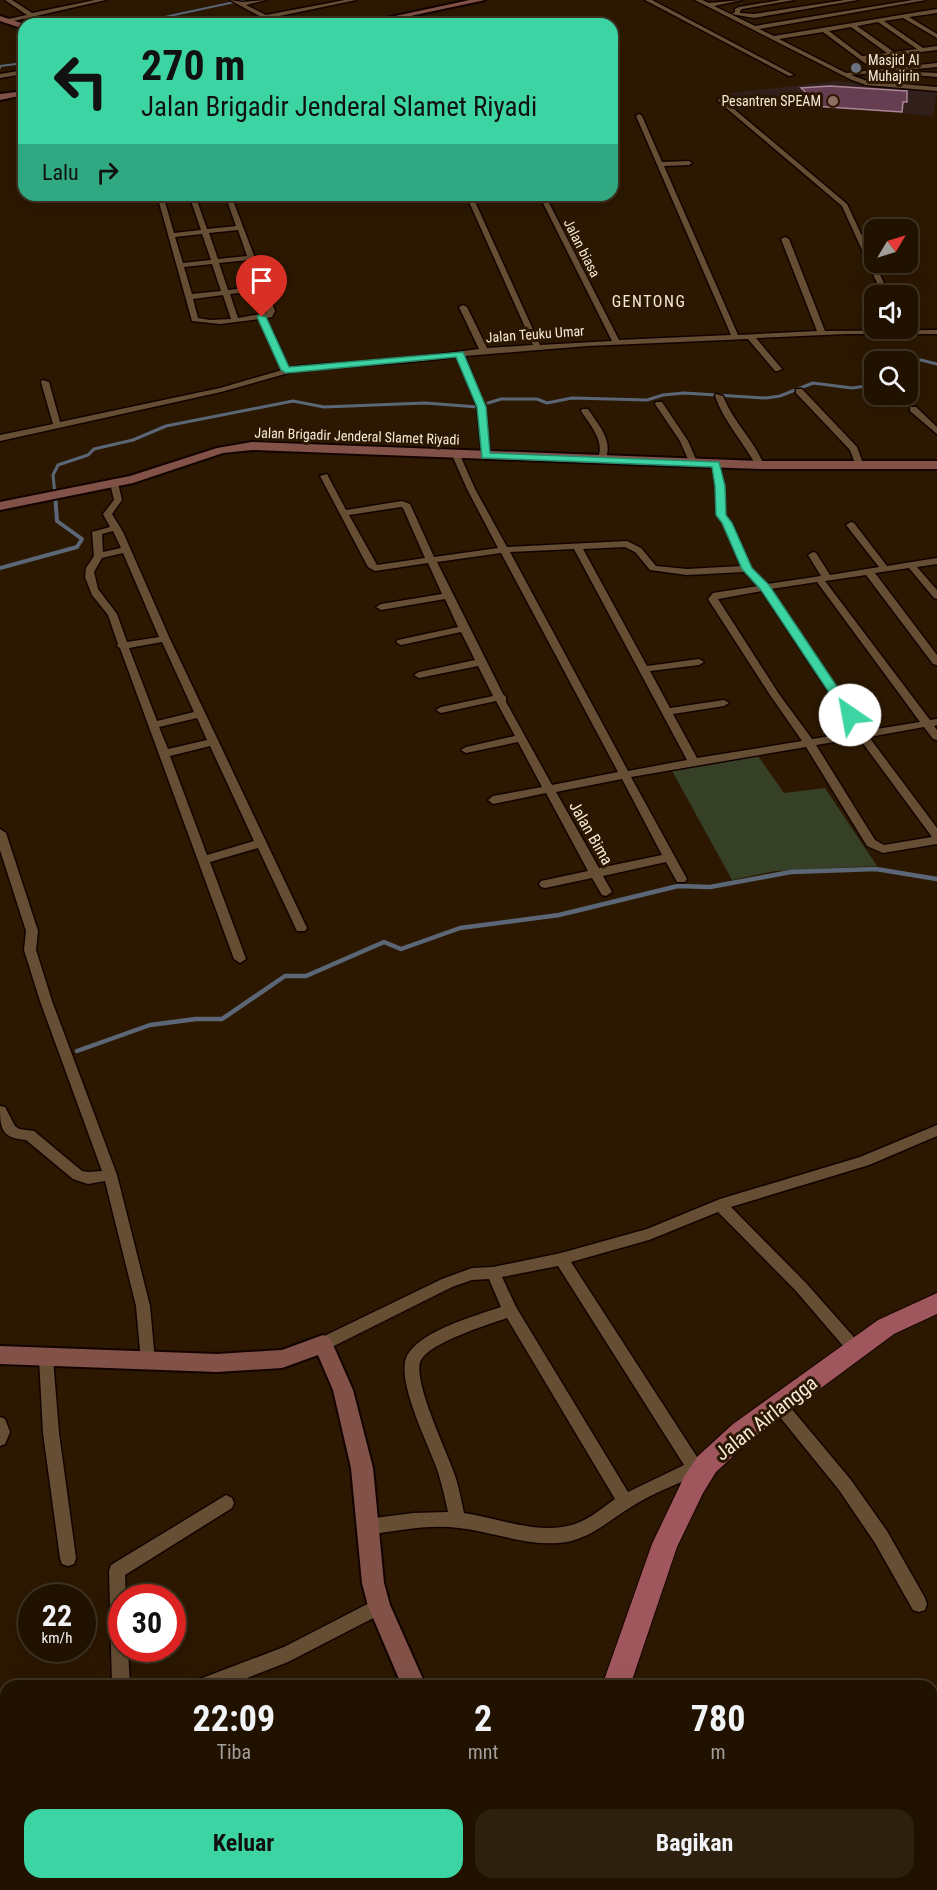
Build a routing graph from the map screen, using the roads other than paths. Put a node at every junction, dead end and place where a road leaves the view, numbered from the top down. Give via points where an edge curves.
1 (8, 0) edge
2 (103, 0) edge
3 (263, 0) edge
4 (318, 0) edge
5 (353, 0) edge
6 (481, 0) edge
7 (648, 0) edge
8 (698, 0) edge
9 (739, 0) edge
10 (790, 0) edge
11 (818, 0) edge
12 (855, 0) edge
13 (923, 0) edge
14 (237, 2) edge
15 (325, 4) junction
16 (708, 5) junction
17 (827, 5) junction
18 (754, 6) junction
19 (936, 12) edge
20 (738, 14) junction
21 (769, 14) junction
22 (31, 15) junction
23 (729, 15) junction
24 (265, 17) joint
25 (906, 17) junction
26 (392, 18) edge
27 (2, 19) edge
28 (880, 21) junction
29 (18, 25) edge
30 (853, 26) junction
31 (755, 28) junction
32 (824, 30) junction
33 (937, 36) edge
34 (775, 38) junction
35 (937, 48) edge
36 (922, 50) junction
37 (893, 54) junction
38 (860, 58) junction
39 (937, 64) edge
40 (883, 71) junction
41 (18, 73) edge
42 (848, 74) junction
43 (791, 75) dead end
44 (937, 75) edge
45 (0, 76) edge
46 (937, 89) edge
47 (18, 94) edge
48 (0, 97) edge
49 (720, 100) dead end
50 (639, 116) dead end
51 (689, 163) dead end
52 (660, 164) junction
53 (162, 201) edge
54 (194, 201) edge
55 (230, 201) edge
56 (472, 201) edge
57 (545, 201) edge
58 (240, 228) junction
59 (204, 231) junction
60 (171, 235) junction
61 (785, 239) dead end
62 (252, 258) junction
63 (215, 262) junction
64 (180, 265) junction
65 (882, 285) edge
66 (263, 288) junction
67 (226, 293) junction
68 (189, 297) junction
69 (463, 308) dead end
70 (235, 320) junction
71 (263, 320) junction
72 (918, 331) edge
73 (864, 332) edge
74 (937, 333) edge
75 (822, 334) junction
76 (751, 337) junction
77 (736, 338) junction
78 (617, 343) junction
79 (538, 348) junction
80 (484, 351) junction
81 (460, 354) junction
82 (778, 369) dead end
83 (286, 370) junction
84 (45, 382) dead end
85 (799, 391) dead end
86 (718, 396) dead end
87 (659, 404) dead end
88 (913, 410) dead end
89 (585, 411) dead end
90 (57, 425) junction
91 (937, 431) edge
92 (0, 438) edge
93 (456, 455) junction
94 (486, 456) junction
95 (601, 460) junction
96 (694, 464) junction
97 (716, 464) junction
98 (760, 465) junction
99 (937, 465) edge
100 (860, 466) junction
101 (324, 476) dead end
102 (114, 483) junction
103 (0, 506) edge
104 (344, 513) junction
105 (851, 525) dead end
106 (116, 528) junction
107 (576, 545) junction
108 (126, 550) junction
109 (504, 550) junction
110 (813, 555) dead end
111 (99, 556) junction
112 (430, 561) junction
113 (937, 561) edge
114 (911, 565) junction
115 (747, 569) junction
116 (885, 569) junction
117 (868, 572) junction
118 (823, 579) junction
119 (765, 588) junction
120 (448, 596) junction
121 (937, 596) edge
122 (381, 607) dead end
123 (465, 628) junction
124 (165, 639) junction
125 (401, 642) dead end
126 (122, 646) junction
127 (482, 662) junction
128 (699, 662) dead end
129 (937, 662) edge
130 (644, 669) junction
131 (419, 675) dead end
132 (501, 697) junction
133 (724, 703) dead end
134 (441, 710) dead end
135 (667, 712) junction
136 (200, 714) junction
137 (932, 723) edge
138 (152, 725) junction
139 (862, 735) junction
140 (937, 737) edge
141 (522, 738) junction
142 (213, 742) junction
143 (810, 744) junction
144 (466, 750) dead end
145 (163, 754) junction
146 (694, 762) junction
147 (626, 774) junction
148 (548, 789) junction
149 (493, 800) dead end
150 (0, 832) edge
151 (937, 838) edge
152 (261, 843) junction
153 (670, 857) junction
154 (203, 860) junction
155 (595, 872) junction
156 (681, 879) dead end
157 (545, 884) dead end
158 (606, 892) dead end
159 (300, 928) dead end
160 (240, 959) dead end
161 (0, 1111) edge
162 (937, 1130) edge
163 (110, 1175) junction
164 (720, 1205) junction
165 (561, 1259) junction
166 (493, 1273) junction
167 (937, 1303) edge
168 (510, 1311) junction
169 (323, 1344) junction
170 (855, 1349) junction
171 (0, 1355) edge
172 (46, 1358) junction
173 (148, 1361) junction
174 (780, 1406) junction
175 (0, 1424) edge
176 (0, 1438) edge
177 (701, 1466) junction
178 (625, 1502) junction
179 (226, 1503) dead end
180 (458, 1520) junction
181 (368, 1527) junction
182 (68, 1558) dead end
183 (919, 1604) dead end
184 (379, 1606) junction
185 (121, 1680) edge
186 (219, 1680) edge
187 (411, 1680) edge
188 (618, 1680) edge

1 - 22 street
2 - 22 street
3 - 14 street
4 - 15 street
5 - 15 street
6 - 26 main road
7 - 43 street
8 - 16 street
9 - 16 street
10 - 18 street
11 - 17 street
12 - 17 street
13 - 31 street
14 - 24 street
15 - 24 street
16 - 23 street
17 - 21 street
18 - 20 street via 739,9
18 - 21 street
19 - 25 street
20 - 21 street
20 - 23 street
22 - 27 street
23 - 31 street
25 - 28 street
25 - 33 street
27 - 29 main road
28 - 30 street
28 - 36 street
30 - 32 street
30 - 37 street
31 - 34 street
32 - 34 street
32 - 38 street
34 - 42 street
35 - 36 street
36 - 37 street
37 - 38 street
38 - 40 street
39 - 40 street
40 - 42 street
40 - 44 street
41 - 45 street
42 - 46 street via 866,83
47 - 48 main road
49 - 65 street via 845,205
50 - 52 street
51 - 52 street
52 - 77 street
53 - 60 street
54 - 59 street
55 - 58 street
56 - 79 street
57 - 78 street, Jalan biasa
58 - 59 street
58 - 62 street
59 - 60 street
59 - 63 street
60 - 64 street
61 - 75 street
62 - 63 street
62 - 66 street
63 - 64 street
63 - 67 street
64 - 68 street
66 - 67 street
66 - 71 street via 271,311
67 - 68 street
67 - 70 street
68 - 70 street via 199,321
69 - 80 street
70 - 71 street
71 - 83 street
72 - 74 street, Jalan Teuku Umar
73 - 75 street, Jalan Teuku Umar
75 - 76 street, Jalan Teuku Umar
76 - 77 street, Jalan Teuku Umar
76 - 82 street
77 - 78 street, Jalan Teuku Umar
78 - 79 street, Jalan Teuku Umar
79 - 80 street, Jalan Teuku Umar
80 - 81 street, Jalan Teuku Umar
81 - 83 street, Jalan Teuku Umar
81 - 94 street via 481,407
83 - 90 street, Jalan Teuku Umar via 221,390
84 - 90 street
85 - 100 street via 854,449
86 - 98 street via 730,423 756,454
87 - 96 street
88 - 91 street
89 - 95 street via 602,436 605,452
90 - 92 street, Jalan Teuku Umar
93 - 94 main road, Jalan Brigadir Jenderal Slamet Riyadi
93 - 102 main road, Jalan Brigadir Jenderal Slamet Riyadi via 236,447
93 - 109 street
94 - 95 main road, Jalan Brigadir Jenderal Slamet Riyadi
95 - 96 main road, Jalan Brigadir Jenderal Slamet Riyadi
96 - 97 main road, Jalan Brigadir Jenderal Slamet Riyadi
97 - 98 main road, Jalan Brigadir Jenderal Slamet Riyadi
97 - 115 street via 721,515
98 - 100 main road, Jalan Brigadir Jenderal Slamet Riyadi
99 - 100 main road, Jalan Brigadir Jenderal Slamet Riyadi
101 - 104 street
102 - 103 main road, Jalan Brigadir Jenderal Slamet Riyadi
102 - 106 street via 118,500 107,514
104 - 112 street via 375,568
104 - 112 street, Jalan Bima via 405,504
105 - 116 street
106 - 108 street
106 - 111 street via 97,532
107 - 109 street
107 - 115 street via 632,546 649,566 657,569
107 - 130 street
108 - 111 street
108 - 124 street
109 - 112 street
109 - 147 street
110 - 118 street
111 - 126 street via 89,575 102,604 112,614
112 - 120 street, Jalan Bima
113 - 114 street
114 - 116 street
114 - 121 street
115 - 119 street
116 - 117 street
117 - 118 street
117 - 129 street
118 - 119 street
118 - 137 street
119 - 139 street
119 - 143 street via 716,595 713,599
120 - 122 street
120 - 123 street, Jalan Bima
123 - 125 street
123 - 127 street, Jalan Bima
124 - 126 street
124 - 136 street
126 - 138 street
127 - 131 street
127 - 132 street, Jalan Bima
128 - 130 street
130 - 135 street
132 - 134 street
132 - 141 street, Jalan Bima
133 - 135 street
135 - 146 street
136 - 138 street
136 - 142 street
137 - 139 street
137 - 140 street
138 - 145 street
139 - 143 street
139 - 151 street
141 - 144 street
141 - 148 street, Jalan Bima
142 - 145 street
142 - 152 street
143 - 146 street
143 - 151 street via 875,846 883,849
145 - 154 street
146 - 147 street
147 - 148 street
147 - 153 street
148 - 149 street
148 - 155 street, Jalan Bima
150 - 163 street via 32,931 30,950 46,1001
152 - 154 street
152 - 159 street
153 - 155 street
153 - 156 street
154 - 160 street
155 - 157 street
155 - 158 street, Jalan Bima
161 - 163 street via 10,1130 29,1135 78,1175
162 - 164 street via 864,1161
163 - 173 street via 143,1306
164 - 165 street via 649,1234
164 - 170 street via 801,1287
165 - 166 street
165 - 177 street
166 - 168 street
166 - 169 street via 447,1283
167 - 170 main road, Jalan Airlangga via 886,1327
168 - 178 street
168 - 180 street via 471,1323 442,1338 420,1351 411,1365 413,1384 446,1471
169 - 173 main road via 282,1359 217,1363
169 - 181 main road via 350,1415 362,1467
170 - 174 main road, Jalan Airlangga
171 - 172 main road
172 - 173 main road
172 - 182 street via 51,1433
174 - 177 main road, Jalan Airlangga
174 - 183 street via 881,1537
175 - 176 street
177 - 178 street
177 - 188 main road, Jalan Airlangga via 665,1544
178 - 180 street via 581,1531 564,1535
179 - 185 street via 117,1571
180 - 181 street via 423,1519
181 - 184 main road
184 - 186 street via 288,1654
184 - 187 main road

